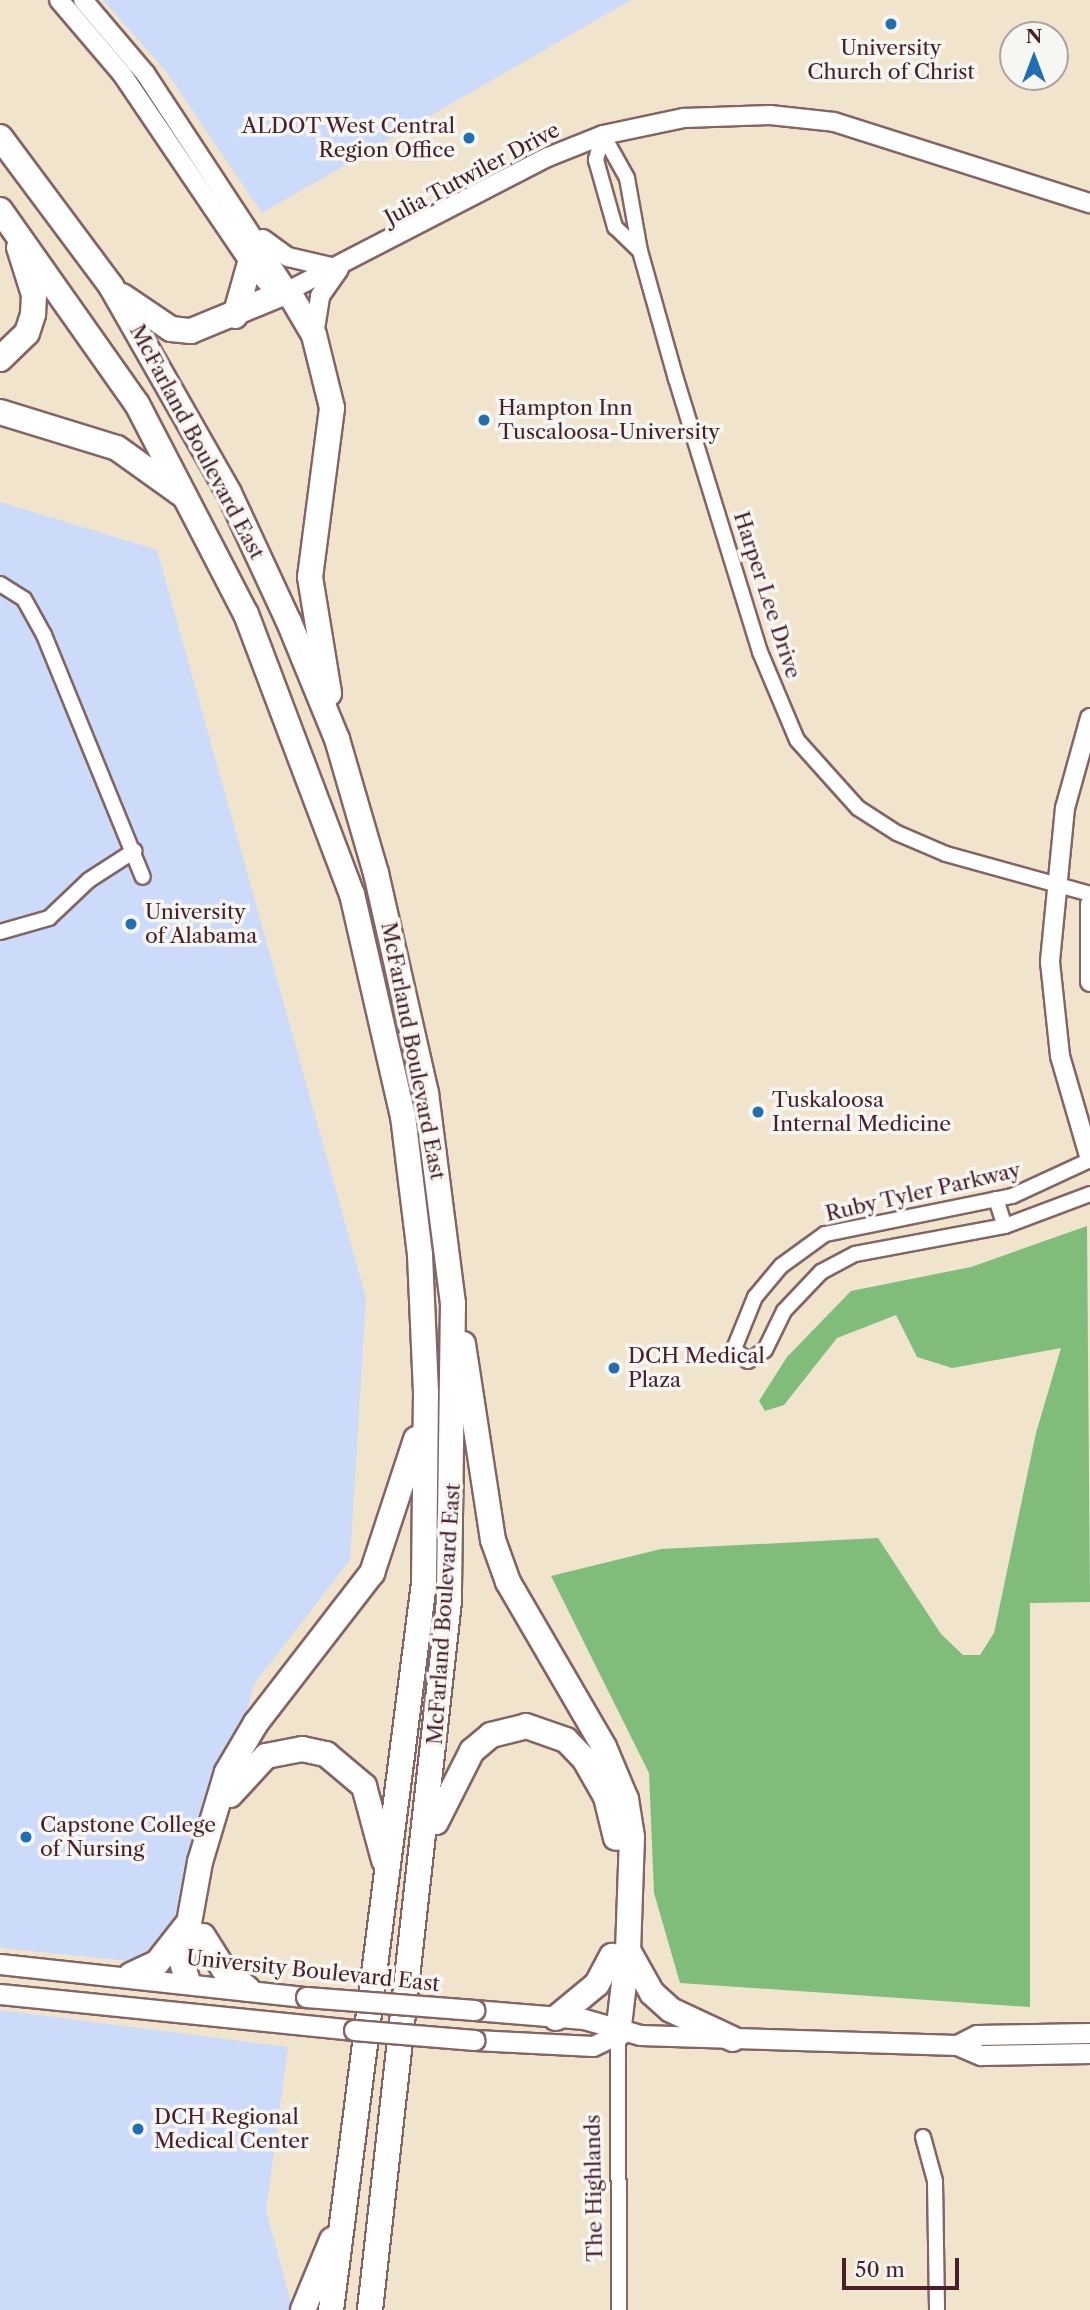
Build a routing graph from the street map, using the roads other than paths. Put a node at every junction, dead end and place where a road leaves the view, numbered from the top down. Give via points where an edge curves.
1 (59, 0) edge
2 (83, 0) edge
3 (603, 135) junction
4 (0, 137) edge
5 (1090, 203) edge
6 (5, 217) edge
7 (252, 228) junction
8 (640, 251) junction
9 (250, 263) junction
10 (339, 270) junction
11 (111, 286) junction
12 (288, 291) junction
13 (236, 316) junction
14 (314, 335) junction
15 (0, 359) edge
16 (0, 412) edge
17 (193, 503) junction
18 (0, 584) edge
19 (1090, 718) edge
20 (337, 739) junction
21 (134, 850) junction
22 (144, 877) dead end
23 (1054, 884) junction
24 (1090, 894) edge
25 (1090, 904) edge
26 (0, 932) edge
27 (1090, 982) edge
28 (1090, 1159) edge
29 (1090, 1194) edge
30 (996, 1199) junction
31 (863, 1225) junction
32 (1005, 1226) junction
33 (868, 1251) junction
34 (453, 1303) junction
35 (426, 1393) junction
36 (425, 1852) junction
37 (386, 1880) junction
38 (197, 1928) junction
39 (620, 1952) junction
40 (0, 1964) edge
41 (131, 1975) junction
42 (188, 1982) junction
43 (248, 1989) junction
44 (0, 1994) edge
45 (556, 2018) junction
46 (1090, 2033) edge
47 (618, 2034) junction
48 (733, 2039) junction
49 (957, 2045) junction
50 (1090, 2053) edge
51 (923, 2137) dead end
52 (344, 2213) junction
53 (303, 2310) edge
54 (331, 2310) edge
55 (370, 2310) edge
56 (619, 2310) edge
57 (937, 2310) edge

1 - 9 street via 122,75
2 - 7 street via 145,73
3 - 5 street, Julia Tutwiler Drive via 711,116 802,117 888,135
3 - 8 street, Harper Lee Drive via 628,178
3 - 8 street, Harper Lee Drive via 596,160 615,227
3 - 10 street, Julia Tutwiler Drive via 521,170
4 - 11 highway, McFarland Boulevard East
6 - 15 highway via 30,276 33,314 27,333
6 - 17 highway, McFarland Boulevard East via 88,329
7 - 10 street via 288,257
7 - 12 street
8 - 23 street, Harper Lee Drive via 760,652 797,740 858,808 897,833 946,855
9 - 12 street via 272,288
9 - 13 highway
10 - 12 street, Julia Tutwiler Drive
10 - 14 street via 320,296
11 - 13 highway via 171,329 211,328
11 - 20 highway, McFarland Boulevard East via 229,493
12 - 13 highway
12 - 14 highway
14 - 20 highway via 332,408 310,577
16 - 17 highway via 117,448
17 - 35 highway, McFarland Boulevard East via 277,686 352,894 403,1116 420,1255
18 - 21 street via 24,599 44,635
19 - 23 street via 1065,808
20 - 34 highway, McFarland Boulevard East via 376,873 426,1093
21 - 22 street
21 - 26 street via 89,880 49,918
23 - 24 street, Harper Lee Drive
23 - 28 street via 1050,962 1060,1056
25 - 27 street
28 - 30 street, Ruby Tyler Parkway
29 - 32 street, Ruby Tyler Parkway
30 - 31 street, Ruby Tyler Parkway
30 - 32 street
31 - 33 street
31 - 33 street, Ruby Tyler Parkway via 825,1234 781,1266 745,1313 734,1349 748,1361 765,1350 784,1311 821,1272
32 - 33 street, Ruby Tyler Parkway
34 - 36 highway, McFarland Boulevard East via 449,1601
34 - 39 highway via 471,1376 493,1540 504,1572 604,1747 626,1799 632,1837
35 - 37 highway, McFarland Boulevard East via 420,1632
35 - 38 highway via 407,1483 372,1573 256,1723 227,1772
36 - 39 highway via 447,1790 481,1742 526,1727 566,1740 600,1784 614,1825
36 - 55 highway, McFarland Boulevard East
37 - 38 highway via 377,1826 357,1776 326,1754 277,1752 245,1771 231,1792
37 - 52 highway, McFarland Boulevard East
38 - 41 highway via 157,1962
38 - 42 highway via 182,1962
38 - 43 highway via 224,1969
39 - 45 highway via 597,1984
39 - 47 highway
39 - 48 highway via 671,2010
40 - 41 main road, University Boulevard East
41 - 42 main road, University Boulevard East
42 - 43 main road, University Boulevard East
43 - 45 main road, University Boulevard East, bridge
44 - 47 main road, University Boulevard East, bridge via 475,2040 593,2046
45 - 47 main road, University Boulevard East via 584,2019
46 - 49 main road, University Boulevard East via 977,2035
47 - 48 main road, University Boulevard East
47 - 56 street, The Highlands via 614,2065
48 - 49 main road, University Boulevard East
49 - 50 main road, University Boulevard East via 981,2055
51 - 57 street via 935,2181
52 - 53 highway
52 - 54 highway, McFarland Boulevard East

